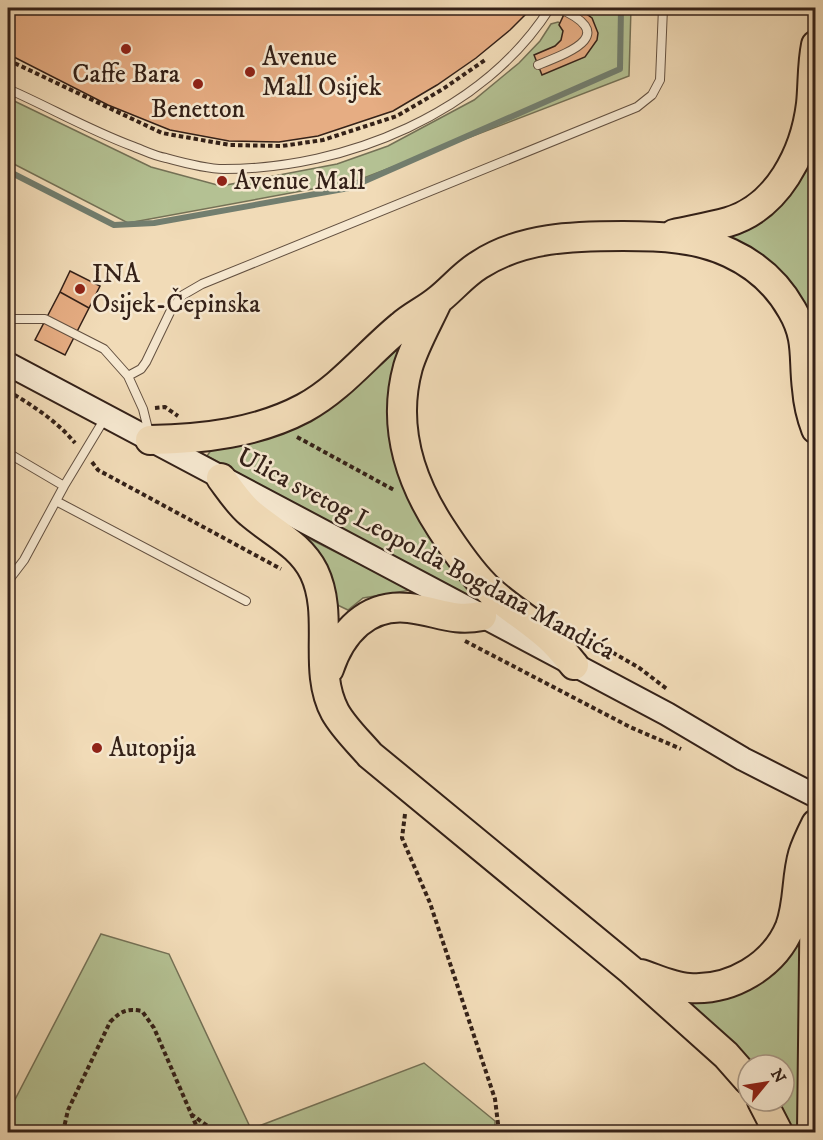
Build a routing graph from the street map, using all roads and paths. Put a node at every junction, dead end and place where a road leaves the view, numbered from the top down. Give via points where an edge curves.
1 (550, 8) edge
2 (558, 8) edge
3 (663, 8) edge
4 (816, 45) edge
5 (487, 58) dead end
6 (8, 60) edge
7 (538, 65) dead end
8 (8, 87) edge
9 (666, 236) junction
10 (439, 300) junction
11 (8, 319) edge
12 (8, 364) edge
13 (128, 376) junction
14 (8, 391) edge
15 (33, 406) dead end
16 (105, 417) junction
17 (816, 429) edge
18 (150, 440) junction
19 (8, 453) edge
20 (221, 478) junction
21 (64, 486) junction
22 (56, 501) junction
23 (8, 581) edge
24 (246, 601) dead end
25 (482, 616) junction
26 (574, 665) junction
27 (325, 680) junction
28 (816, 796) edge
29 (404, 806) dead end
30 (816, 824) edge
31 (816, 849) edge
32 (632, 971) junction
33 (736, 1066) edge
34 (768, 1113) edge
35 (191, 1114) junction
36 (63, 1132) edge
37 (199, 1132) edge
38 (216, 1132) edge
39 (499, 1132) edge
40 (778, 1132) edge
41 (812, 1132) edge

1 - 8 lane via 510,59 448,105 384,139 333,156 280,166 222,169 163,158 101,134
2 - 7 lane via 578,17 586,27 587,37 573,51
3 - 13 lane via 660,80 652,95 637,107 202,284 183,295 172,308 146,362
4 - 9 highway via 801,147 771,195 730,222
5 - 6 path via 397,116 323,140 282,146 230,146 162,133
9 - 10 highway via 575,236 540,241 479,265
9 - 17 highway via 729,252 779,290 802,330 807,388
10 - 18 highway via 402,325 327,393 305,407 282,418 222,435
10 - 26 highway via 418,342 402,398 404,441 412,473 462,559 484,585 556,644
11 - 13 lane via 45,319 104,349
12 - 16 main road, Ulica svetog Leopolda Bogdana Mandića
13 - 18 lane via 143,409
14 - 15 path
16 - 18 main road, Ulica svetog Leopolda Bogdana Mandića
16 - 21 lane
18 - 20 main road, Ulica svetog Leopolda Bogdana Mandića
19 - 21 lane
20 - 25 main road, Ulica svetog Leopolda Bogdana Mandića
20 - 27 highway via 249,512 301,553 313,572 324,614
21 - 22 lane
22 - 23 lane
22 - 24 lane
25 - 26 main road, Ulica svetog Leopolda Bogdana Mandića
25 - 27 highway via 454,618 407,607 376,613 353,626 343,638
26 - 28 main road, Ulica svetog Leopolda Bogdana Mandića
27 - 32 highway via 335,711 370,754
29 - 39 path via 402,838 430,903 492,1088
30 - 32 highway via 803,853 790,927 765,962 748,975 713,987 689,988
31 - 41 highway
32 - 33 highway
34 - 40 highway
35 - 36 path via 154,1028 142,1011 130,1008 110,1022 68,1110
35 - 37 path
35 - 38 path

